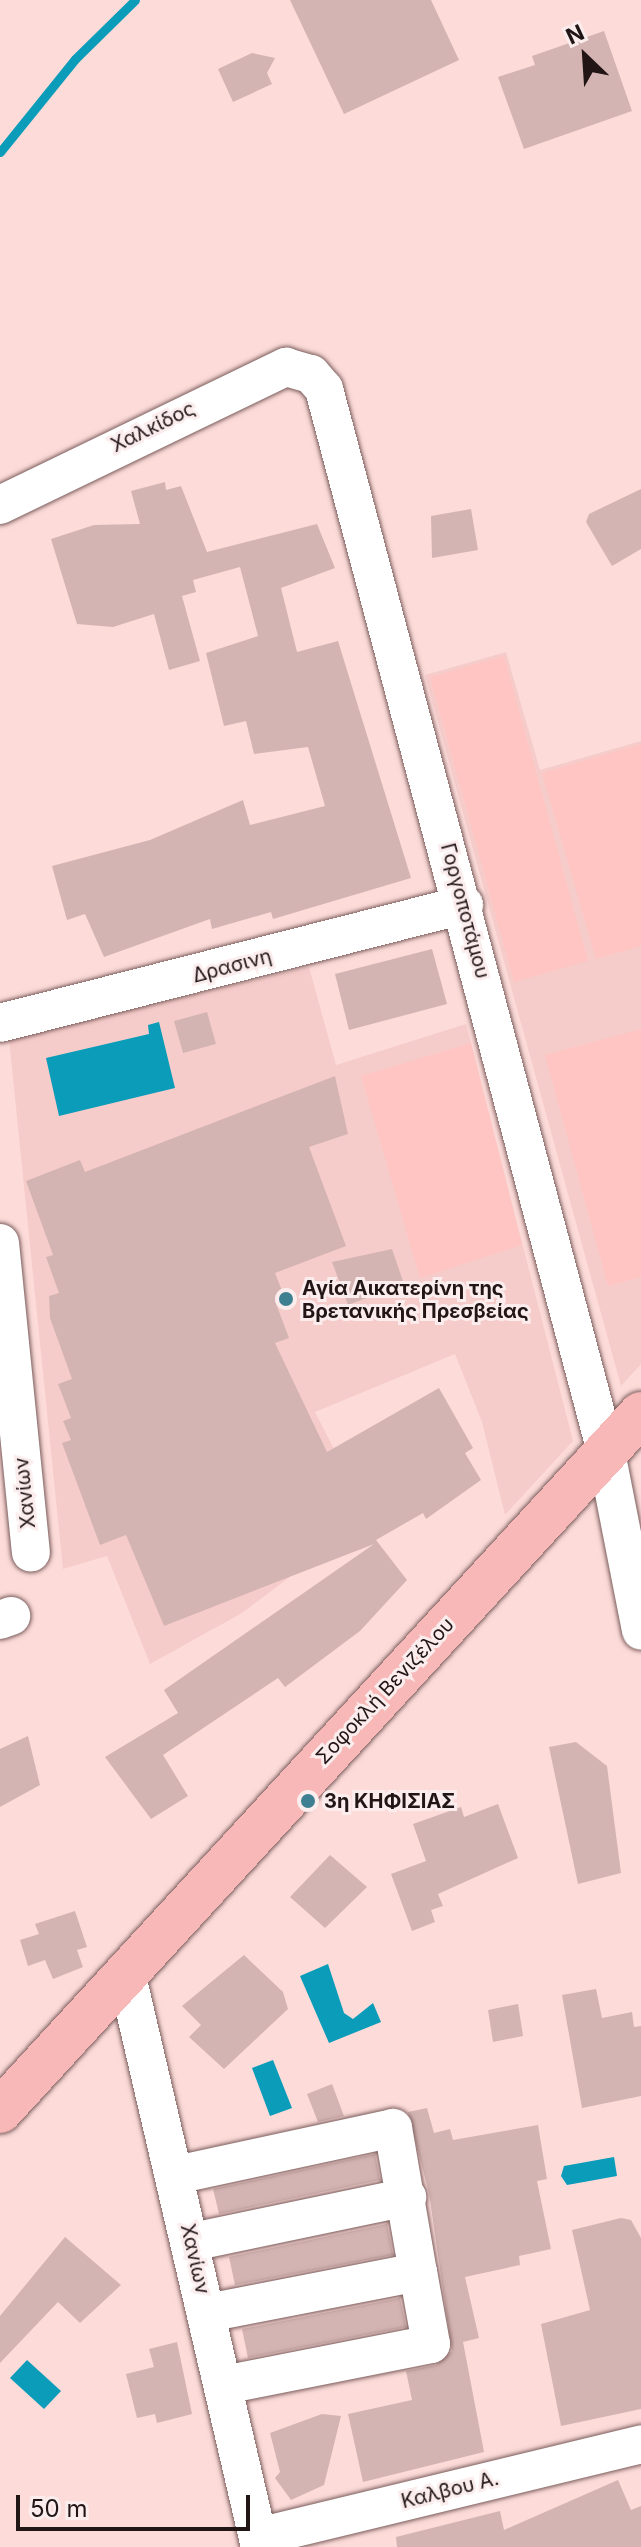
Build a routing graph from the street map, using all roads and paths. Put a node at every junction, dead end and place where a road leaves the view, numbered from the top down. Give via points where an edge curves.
1 (311, 374) joint
2 (0, 505) edge
3 (464, 905) junction
4 (0, 1023) edge
5 (0, 1243) edge
6 (641, 1414) edge
7 (606, 1452) junction
8 (31, 1552) dead end
9 (641, 1631) edge
10 (126, 1972) junction
11 (0, 2111) edge
12 (176, 2175) junction
13 (407, 2197) junction
14 (192, 2242) junction
15 (418, 2272) junction
16 (208, 2313) junction
17 (224, 2385) junction
18 (641, 2444) edge
19 (259, 2542) edge

1 - 2 street, Χαλκίδος via 286,367 218,395
1 - 3 street, Γοργοποτάμου via 332,410
3 - 4 street, Δρασινη
3 - 7 street, Γοργοποτάμου
5 - 8 street, Χανίων
6 - 7 main road, Σοφοκλή Βενιζέλου
7 - 9 street, Γοργοποτάμου
7 - 10 main road, Σοφοκλή Βενιζέλου
10 - 11 main road, Σοφοκλή Βενιζέλου
10 - 12 street, Χανίων
12 - 13 street via 393,2128
12 - 14 street, Χανίων
13 - 14 street
13 - 15 street
14 - 16 street, Χανίων
15 - 16 street
15 - 17 street via 431,2344
16 - 17 street, Χανίων
17 - 19 street, Χανίων
18 - 19 street, Καλβου Α.

